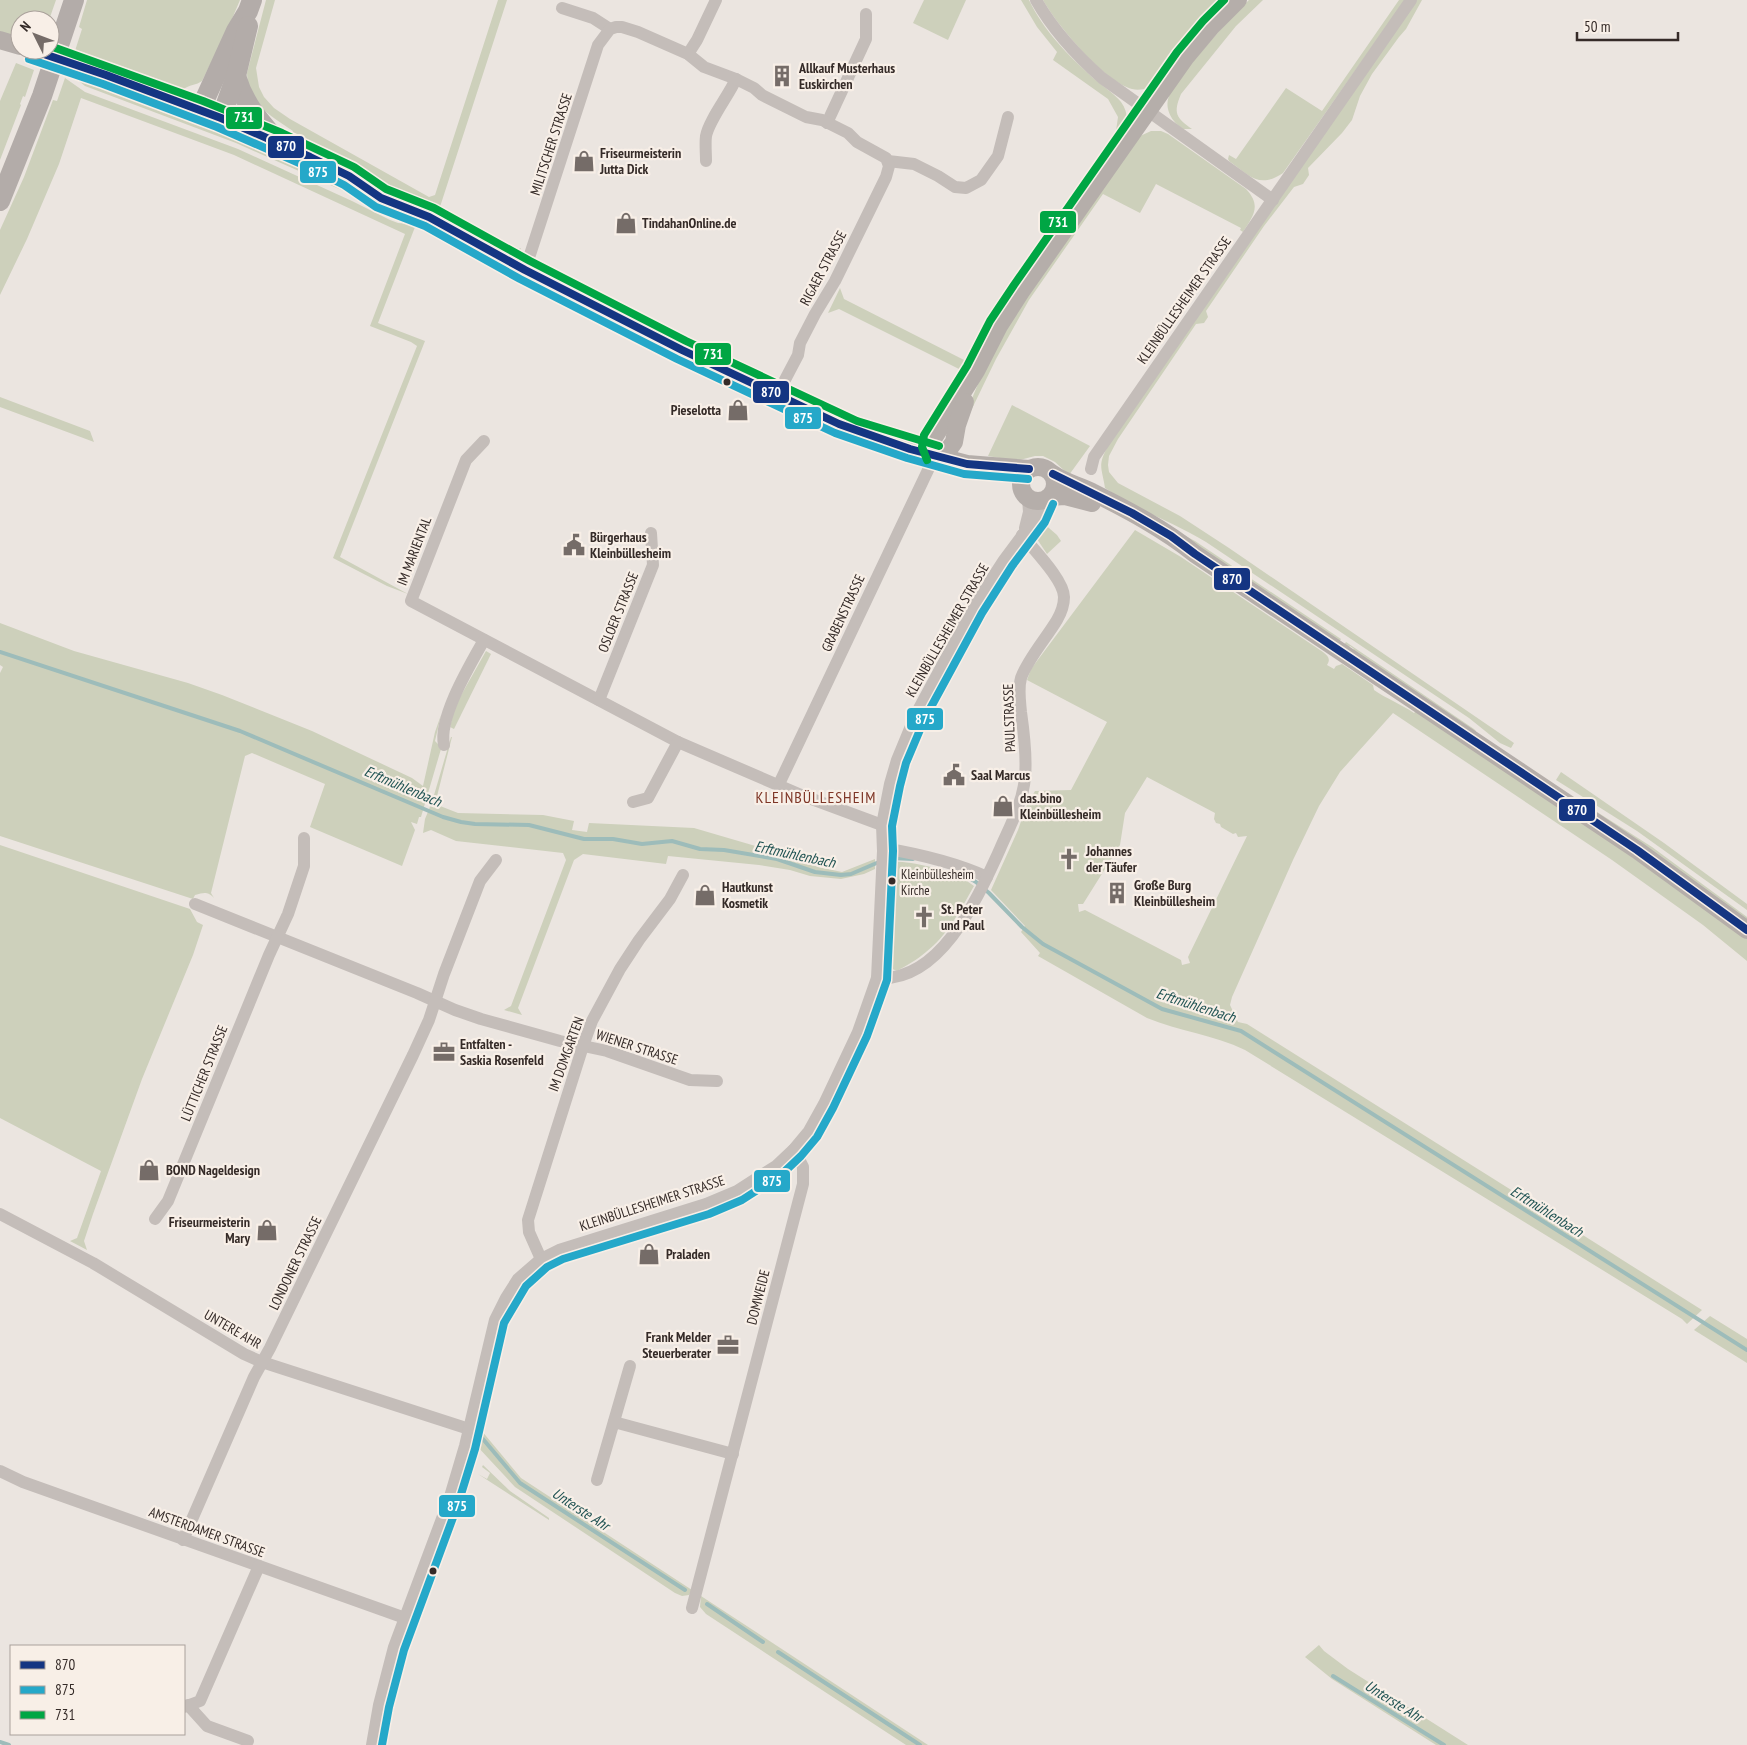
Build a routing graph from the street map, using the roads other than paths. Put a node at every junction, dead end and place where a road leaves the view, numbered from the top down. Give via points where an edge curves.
1 (74, 0) edge
2 (716, 0) edge
3 (1036, 0) edge
4 (1238, 0) edge
5 (1411, 0) edge
6 (250, 5) edge
7 (562, 8) dead end
8 (866, 14) dead end
9 (610, 29) junction
10 (688, 54) junction
11 (60, 60) edge
12 (236, 76) junction
13 (736, 79) junction
14 (200, 110) junction
15 (1147, 111) junction
16 (1008, 117) dead end
17 (221, 118) junction
18 (827, 123) junction
19 (278, 142) junction
20 (886, 158) junction
21 (706, 161) dead end
22 (1273, 200) junction
23 (0, 201) edge
24 (525, 270) junction
25 (777, 395) junction
26 (484, 441) dead end
27 (936, 456) junction
28 (967, 464) junction
29 (1029, 469) junction
30 (1091, 469) dead end
31 (1053, 474) junction
32 (1036, 496) junction
33 (651, 532) dead end
34 (1022, 535) junction
35 (1196, 554) junction
36 (484, 640) junction
37 (599, 700) junction
38 (678, 742) junction
39 (444, 745) dead end
40 (779, 784) junction
41 (633, 802) dead end
42 (882, 826) junction
43 (304, 838) dead end
44 (882, 857) junction
45 (496, 860) dead end
46 (683, 875) dead end
47 (984, 884) junction
48 (195, 904) dead end
49 (1747, 930) edge
50 (277, 936) junction
51 (877, 978) junction
52 (435, 1001) junction
53 (583, 1046) junction
54 (717, 1081) dead end
55 (794, 1149) junction
56 (0, 1214) edge
57 (155, 1219) dead end
58 (541, 1259) junction
59 (262, 1362) junction
60 (630, 1366) dead end
61 (614, 1422) junction
62 (469, 1429) junction
63 (733, 1454) junction
64 (0, 1471) edge
65 (597, 1480) dead end
66 (183, 1540) junction
67 (259, 1566) junction
68 (692, 1608) dead end
69 (405, 1618) junction
70 (186, 1706) edge
71 (248, 1741) dead end
72 (372, 1745) edge

1 - 23 main road via 42,96
2 - 10 street
3 - 15 street via 1051,24 1084,62
4 - 15 street via 1199,41
5 - 22 street, KLEINBÜLLESHEIMER STRASSE
6 - 12 main road via 248,30
6 - 14 main road
7 - 9 street via 593,18
8 - 18 street via 866,39
9 - 10 street via 627,28
9 - 24 street, MILITSCHER STRASSE via 598,46
10 - 13 street via 710,69
11 - 14 street
12 - 17 main road
12 - 19 main road via 249,108
13 - 18 street via 806,117
13 - 21 street via 706,135
14 - 17 street
15 - 22 street
15 - 27 street via 1011,306 976,371 958,420 954,442
16 - 20 street via 998,156 981,180 966,188 955,187 914,164
17 - 19 street
18 - 20 street
19 - 24 street via 350,176 381,198 429,217
20 - 25 street, RIGAER STRASSE via 889,166 886,177 835,281 800,343 798,354
22 - 30 street, KLEINBÜLLESHEIMER STRASSE via 1094,456
24 - 25 street
25 - 27 street via 853,430
26 - 36 street, IM MARIENTAL via 466,460 411,601
27 - 28 street
27 - 40 street, GRABENSTRASSE
28 - 29 street
28 - 32 street via 977,472 1010,481
29 - 31 street via 1042,466
29 - 32 street via 1022,477
31 - 32 street via 1054,490
31 - 35 street via 1064,482 1092,491 1151,524
32 - 34 street, KLEINBÜLLESHEIMER STRASSE via 1040,510
32 - 35 street via 1070,497 1107,508
33 - 37 street, OSLOER STRASSE via 653,565
34 - 42 street, KLEINBÜLLESHEIMER STRASSE via 973,608 916,714 897,760
34 - 47 street, PAULSTRASSE via 1060,582 1064,597 1057,620 1021,678 1025,778 1010,827
35 - 49 street via 1630,845
36 - 37 street, IM MARIENTAL
36 - 39 street via 446,714 442,736
37 - 38 street, IM MARIENTAL
38 - 40 street, IM MARIENTAL
38 - 41 street via 648,798
40 - 42 street, IM MARIENTAL
42 - 44 street, KLEINBÜLLESHEIMER STRASSE
43 - 50 street via 304,866
44 - 47 street via 927,856 962,866
44 - 51 street, KLEINBÜLLESHEIMER STRASSE
45 - 52 street via 480,880
46 - 53 street, IM DOMGARTEN via 670,899 620,969
47 - 51 street, PAULSTRASSE via 954,933 929,960 901,977
48 - 50 street, WIENER STRASSE
50 - 52 street, WIENER STRASSE
50 - 57 street, LÜTTICHER STRASSE via 168,1202
51 - 55 street, KLEINBÜLLESHEIMER STRASSE via 858,1032 824,1104
52 - 53 street, WIENER STRASSE via 481,1019
52 - 59 street, LONDONER STRASSE via 413,1056
53 - 54 street, WIENER STRASSE via 690,1080
53 - 58 street, IM DOMGARTEN via 528,1220 529,1232
55 - 58 street, KLEINBÜLLESHEIMER STRASSE via 764,1175 725,1196 570,1246
55 - 63 street, DOMWEIDE via 803,1167 802,1184
56 - 59 street, UNTERE AHR via 93,1262
58 - 62 street, KLEINBÜLLESHEIMER STRASSE via 518,1279 500,1309
59 - 62 street, UNTERE AHR
59 - 66 street, LONDONER STRASSE
60 - 61 street
61 - 63 street
61 - 65 street
62 - 69 street, KLEINBÜLLESHEIMER STRASSE via 441,1523
63 - 68 street, DOMWEIDE
64 - 66 street, AMSTERDAMER STRASSE
66 - 67 street, AMSTERDAMER STRASSE
67 - 69 street, AMSTERDAMER STRASSE
67 - 70 street via 200,1700
69 - 72 street, KLEINBÜLLESHEIMER STRASSE via 394,1646
70 - 71 street via 207,1726

